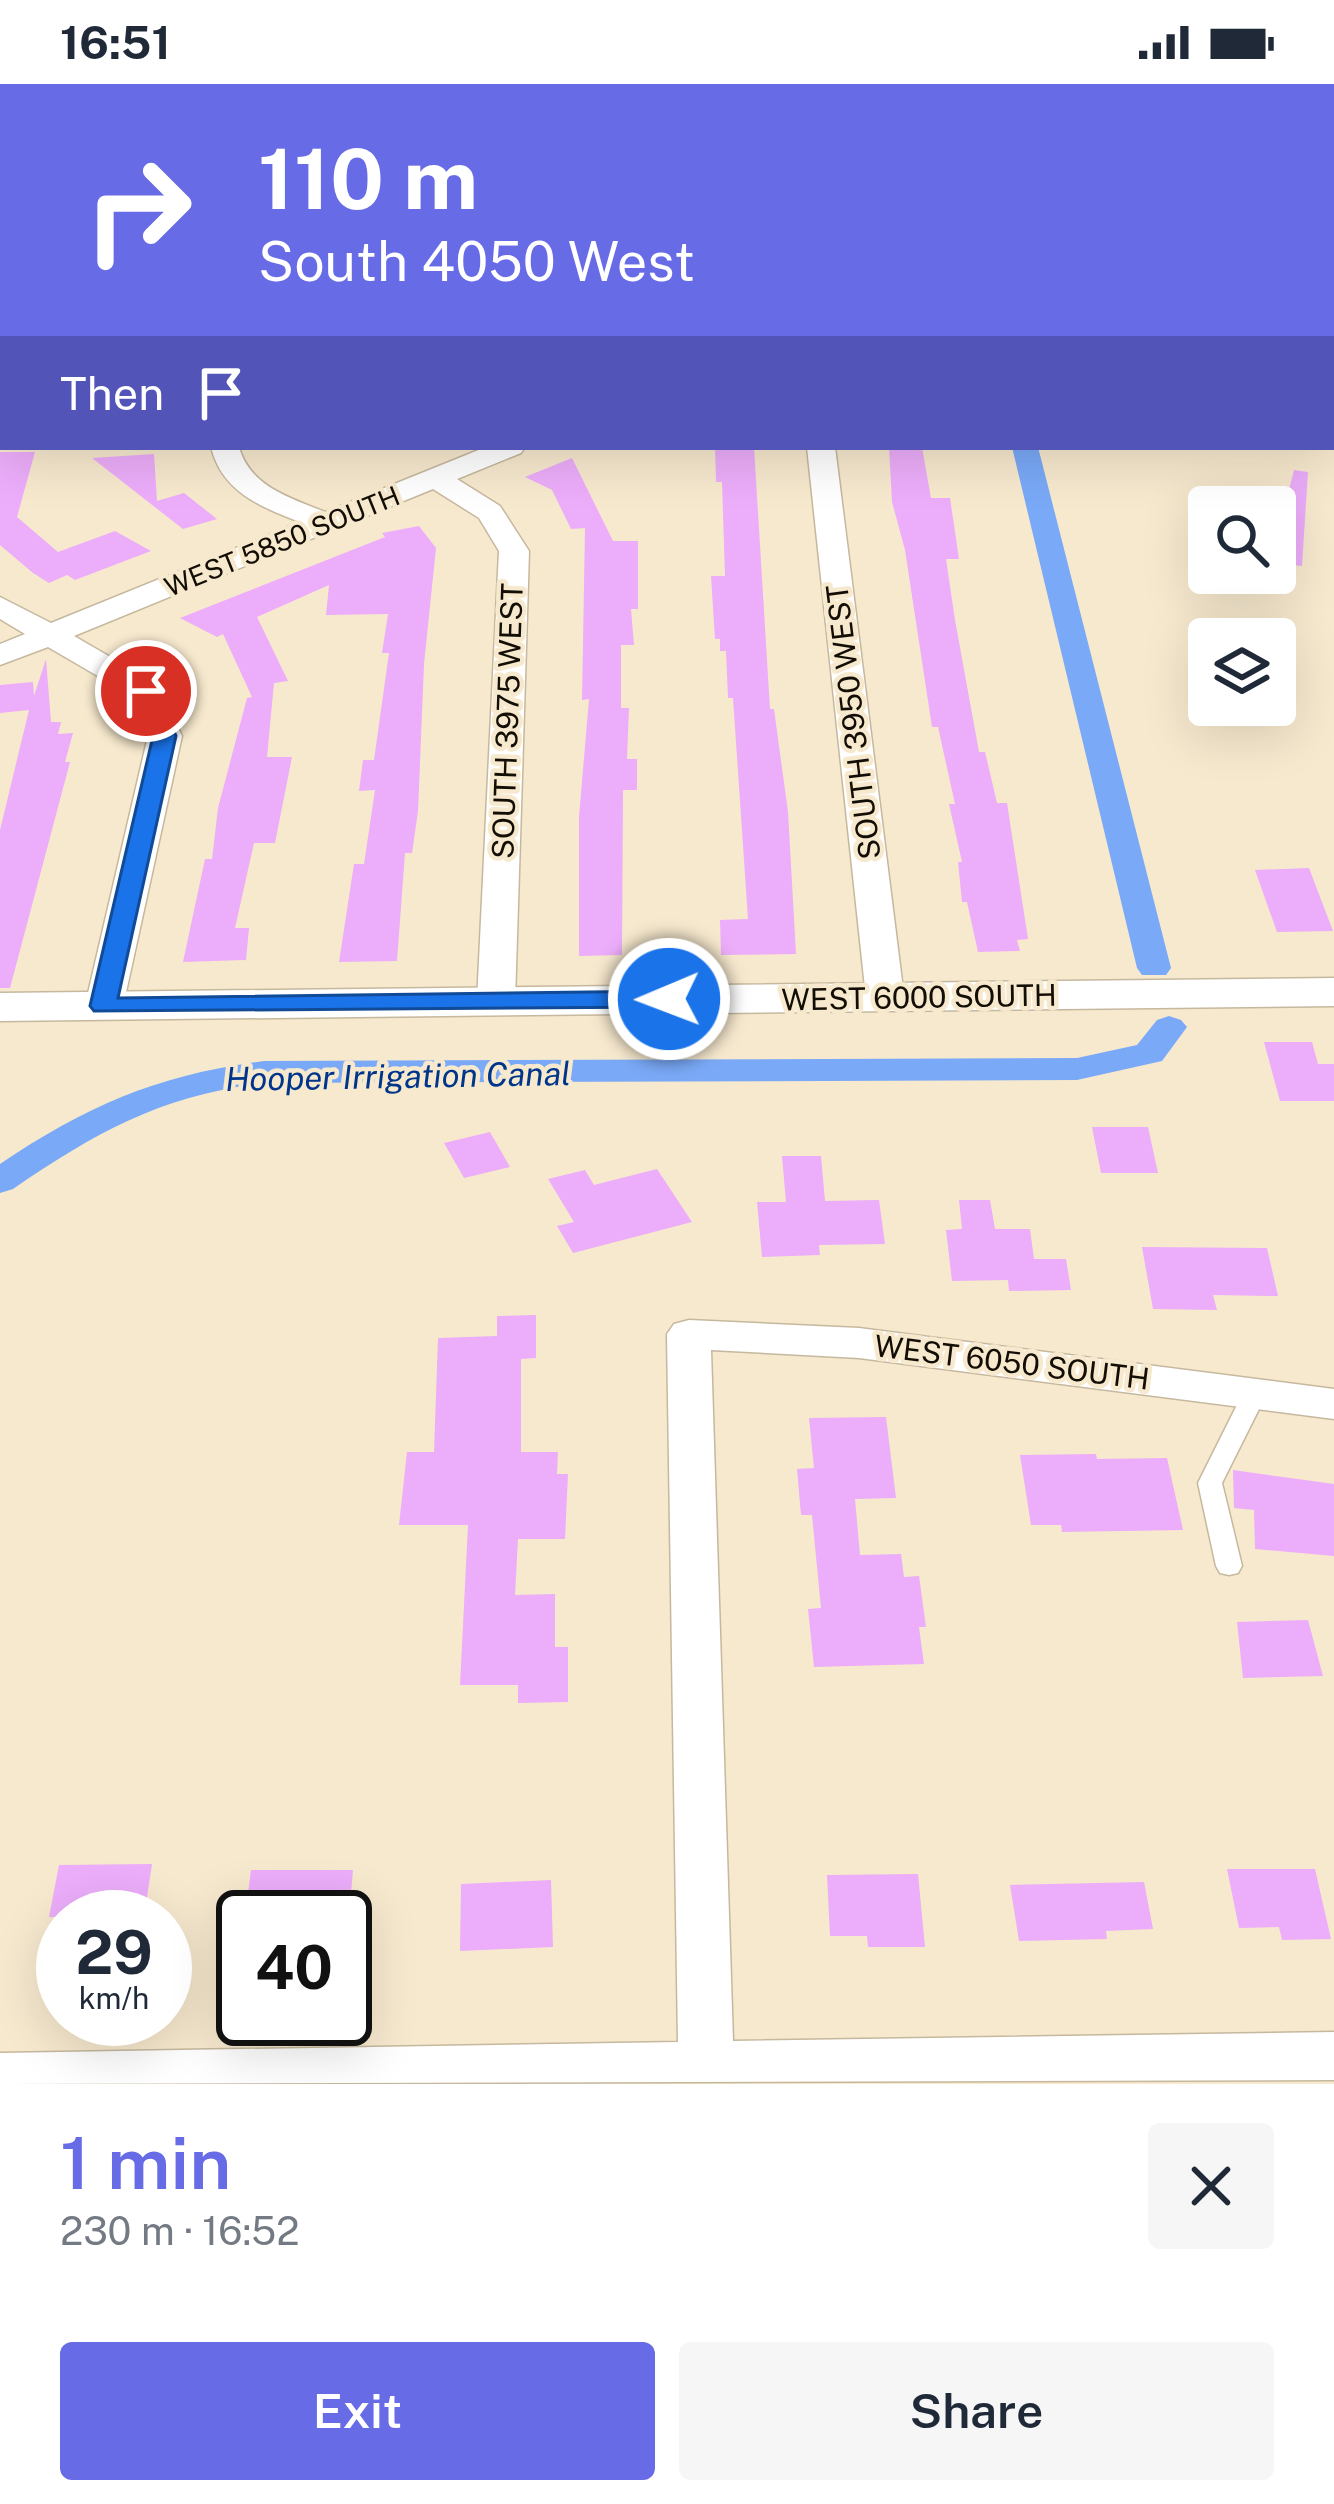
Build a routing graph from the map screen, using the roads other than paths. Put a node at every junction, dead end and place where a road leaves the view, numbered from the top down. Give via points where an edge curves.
1 (225, 450) edge
2 (504, 450) edge
3 (820, 450) edge
4 (435, 478) junction
5 (326, 523) junction
6 (0, 606) edge
7 (52, 635) junction
8 (0, 655) edge
9 (1334, 992) edge
10 (885, 997) junction
11 (496, 1001) junction
12 (0, 1006) edge
13 (104, 1006) junction
14 (1254, 1395) junction
15 (1334, 1404) edge
16 (1229, 1566) dead end
17 (1334, 2056) edge
18 (706, 2066) junction
19 (0, 2078) edge

1 - 5 street via 243,485
2 - 4 street, WEST 5850 SOUTH
3 - 10 street, SOUTH 3950 WEST
4 - 5 street, WEST 5850 SOUTH
4 - 11 street, SOUTH 3975 WEST via 490,512 514,551
5 - 7 street, WEST 5850 SOUTH
6 - 7 street
7 - 8 street, WEST 5850 SOUTH
7 - 13 street via 146,691 165,736
9 - 10 street, WEST 6000 SOUTH
10 - 11 street, WEST 6000 SOUTH
11 - 13 street, WEST 6000 SOUTH
12 - 13 street, WEST 6000 SOUTH
14 - 15 street, WEST 6050 SOUTH
14 - 16 lane via 1210,1483
14 - 18 street, WEST 6050 SOUTH via 931,1350 689,1334
17 - 18 street
18 - 19 street

